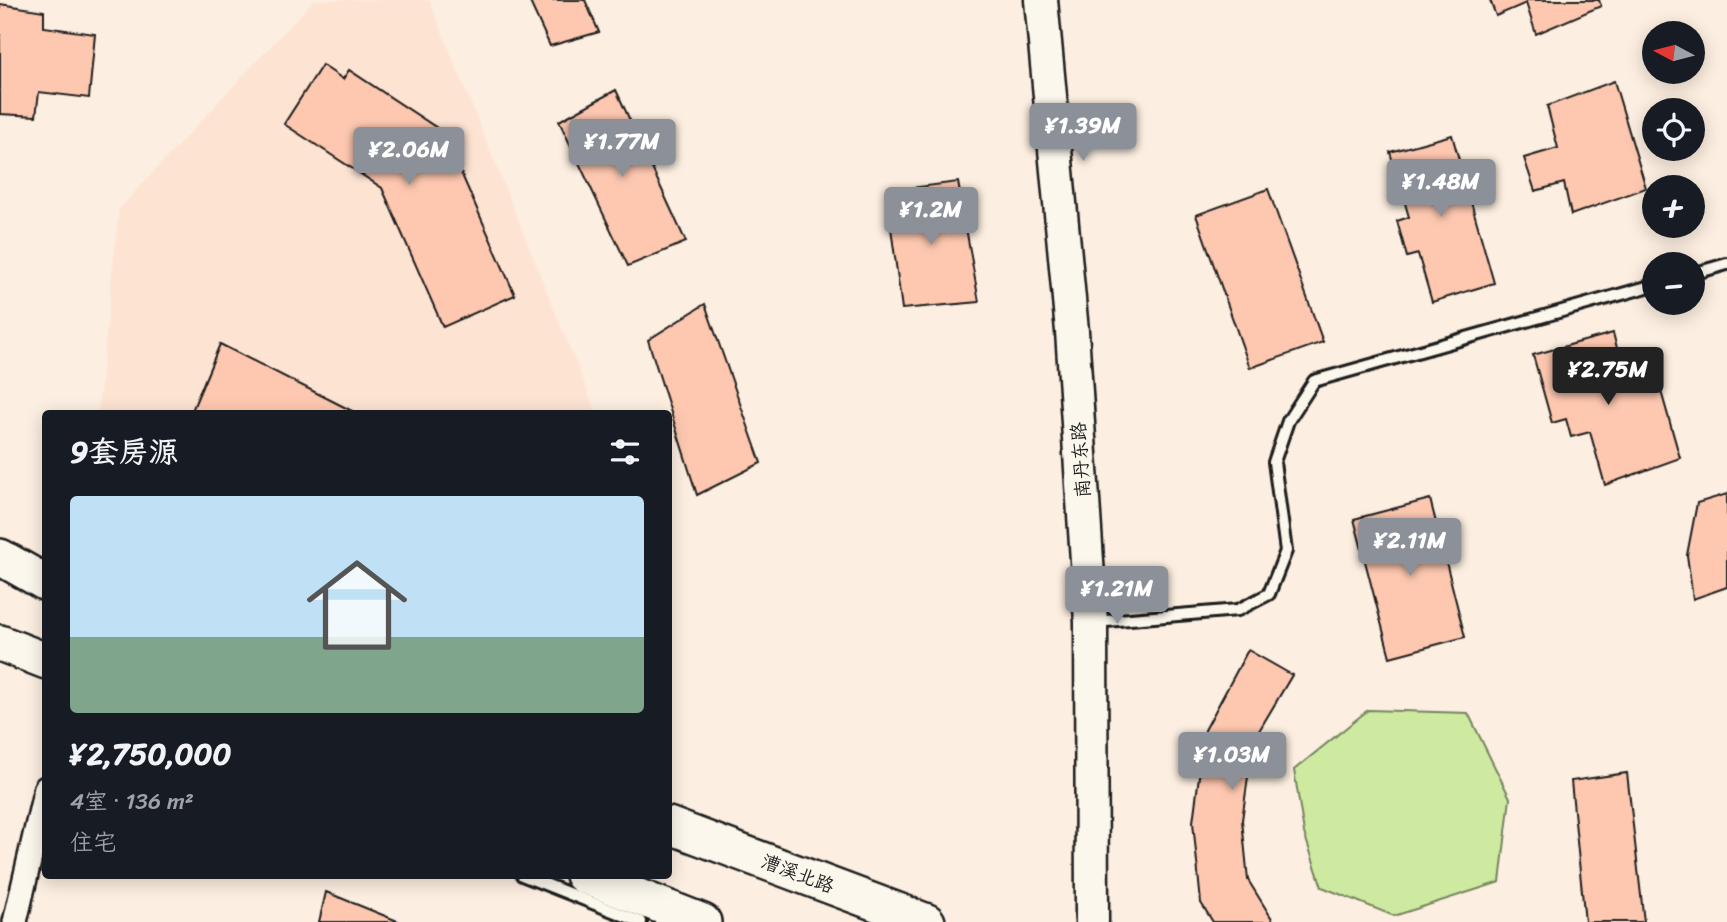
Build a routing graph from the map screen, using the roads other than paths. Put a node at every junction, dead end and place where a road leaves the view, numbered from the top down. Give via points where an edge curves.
1 (1041, 0) edge
2 (1727, 264) edge
3 (1705, 270) edge
4 (1642, 288) edge
5 (0, 556) edge
6 (0, 576) edge
7 (42, 581) edge
8 (42, 590) edge
9 (1091, 622) junction
10 (0, 643) edge
11 (42, 659) edge
12 (42, 805) edge
13 (672, 826) edge
14 (532, 879) edge
15 (593, 879) edge
16 (15, 922) edge
17 (641, 922) edge
18 (703, 922) edge
19 (927, 922) edge
20 (1092, 922) edge

1 - 9 main road, 南丹东路 via 1072,331
2 - 3 lane
4 - 9 lane via 1314,381 1288,421 1274,462 1286,551 1269,594 1238,610
5 - 7 main road
6 - 8 main road
9 - 20 main road, 南丹东路
10 - 11 main road
12 - 16 street
13 - 19 main road, 漕溪北路
14 - 17 lane
15 - 18 main road

